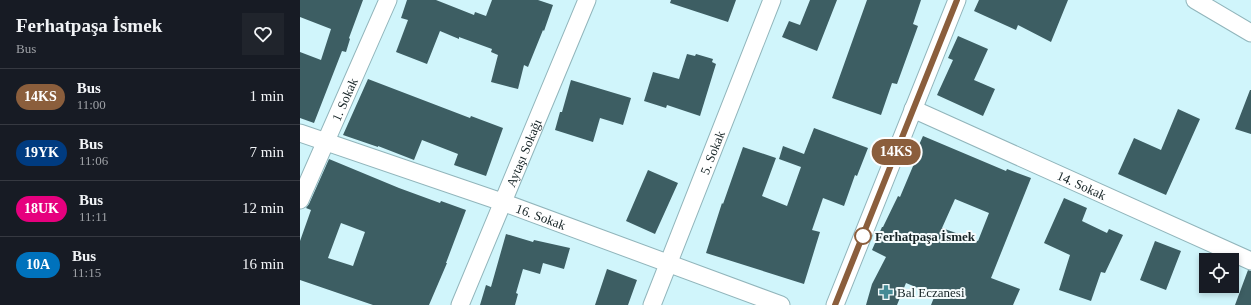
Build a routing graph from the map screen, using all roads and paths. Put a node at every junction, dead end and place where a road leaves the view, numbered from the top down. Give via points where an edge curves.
1 (388, 0) edge
2 (587, 0) edge
3 (772, 0) edge
4 (957, 0) edge
5 (1195, 0) edge
6 (1251, 33) edge
7 (913, 109) junction
8 (300, 133) edge
9 (325, 142) junction
10 (300, 200) edge
11 (502, 202) junction
12 (1251, 261) edge
13 (668, 263) junction
14 (460, 305) edge
15 (652, 305) edge
16 (781, 305) edge
17 (836, 305) edge

1 - 9 street, 1. Sokak
2 - 11 street, Aytaşı Sokağı
3 - 13 street, 5. Sokak
4 - 7 street
5 - 6 street
7 - 12 street, 14. Sokak
7 - 17 street
8 - 9 street, 16. Sokak
9 - 10 street, 1. Sokak
9 - 11 street, 16. Sokak
11 - 13 street, 16. Sokak
11 - 14 street, Aytaşı Sokağı
13 - 15 street, 5. Sokak
13 - 16 street, 16. Sokak

